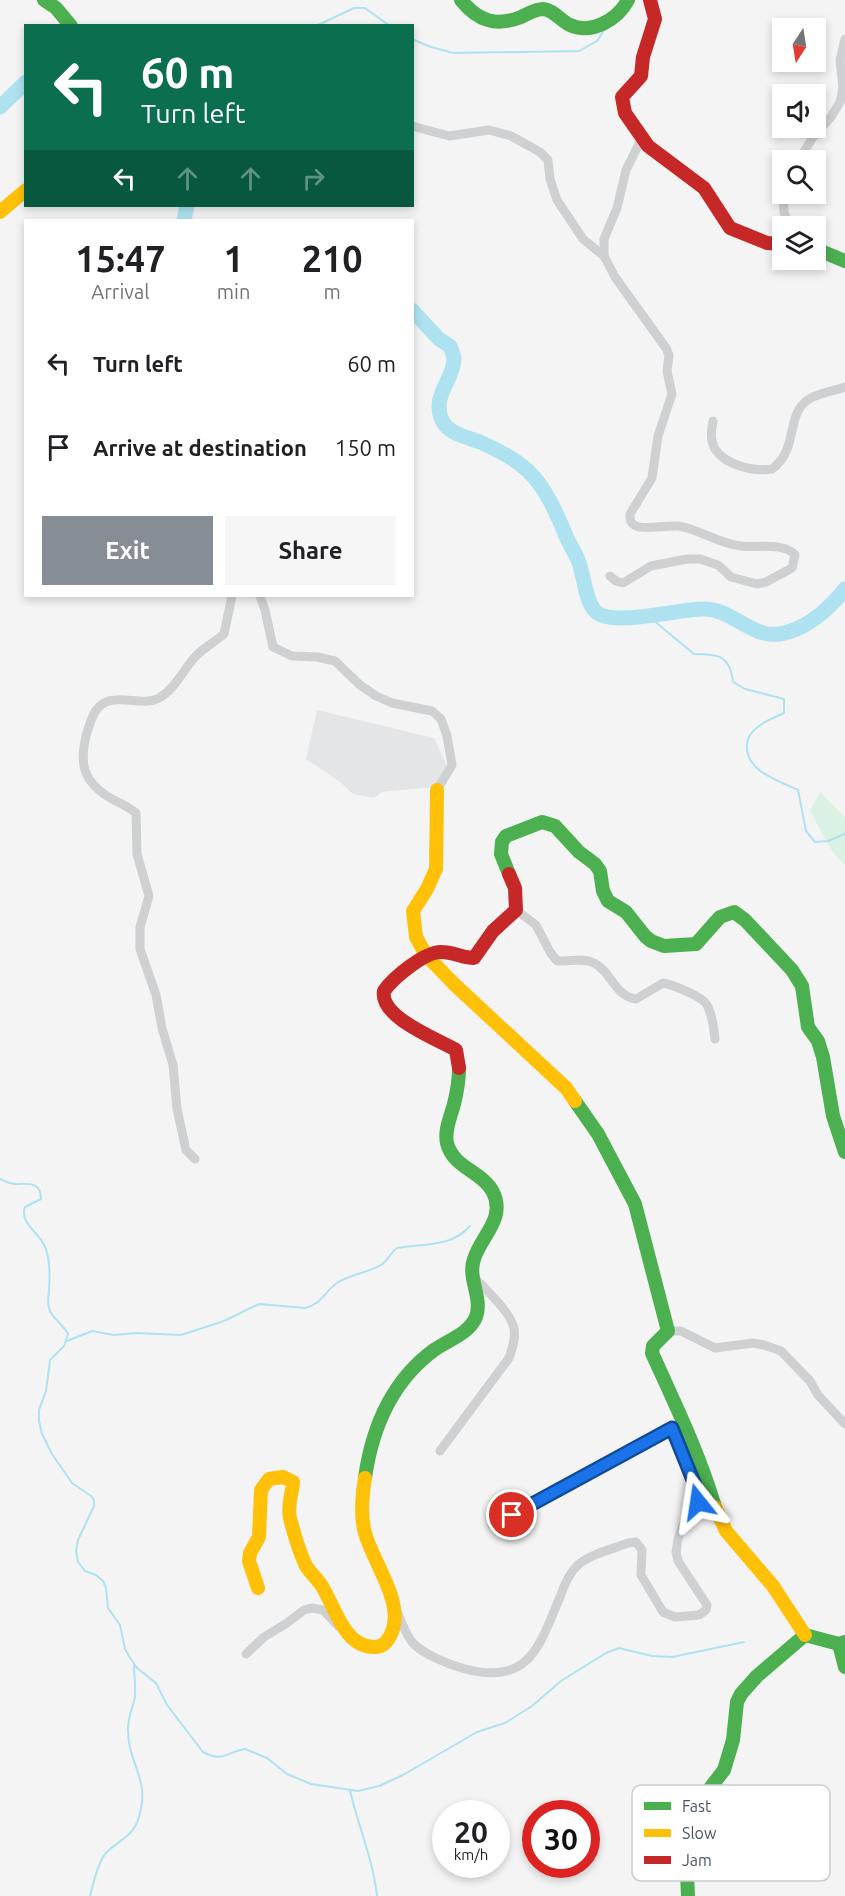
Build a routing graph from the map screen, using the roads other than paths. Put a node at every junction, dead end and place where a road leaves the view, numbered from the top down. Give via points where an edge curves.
1 (44, 0) edge
2 (461, 0) edge
3 (628, 0) edge
4 (650, 0) edge
5 (69, 24) edge
6 (845, 39) edge
7 (414, 127) edge
8 (642, 138) junction
9 (805, 150) edge
10 (24, 192) edge
11 (0, 212) edge
12 (772, 243) edge
13 (826, 254) edge
14 (604, 256) junction
15 (845, 261) edge
16 (845, 387) edge
17 (712, 421) dead end
18 (610, 576) dead end
19 (232, 597) edge
20 (260, 597) edge
21 (437, 790) joint
22 (516, 910) junction
23 (426, 955) junction
24 (715, 1039) dead end
25 (845, 1152) edge
26 (195, 1159) dead end
27 (473, 1276) junction
28 (668, 1331) junction
29 (845, 1424) edge
30 (678, 1425) junction
31 (440, 1451) dead end
32 (492, 1525) dead end
33 (258, 1588) dead end
34 (394, 1606) junction
35 (805, 1635) junction
36 (842, 1643) edge
37 (364, 1645) junction
38 (246, 1654) dead end
39 (845, 1667) edge
40 (715, 1785) edge
41 (687, 1881) edge
42 (688, 1896) edge

1 - 5 main road
2 - 3 main road via 470,13 486,22 543,9 571,26 584,28 609,21
4 - 8 main road via 655,19 640,76 622,102
6 - 9 street via 840,60 840,102
7 - 14 street via 449,136 489,130 511,136 540,152 548,160 556,200 583,239
8 - 12 main road via 658,155 705,188 730,228
8 - 14 street via 626,170 617,208 603,239
10 - 11 main road
13 - 15 main road
14 - 18 street via 669,355 667,370 672,394 658,436 652,478 630,514 633,524 678,526 735,545 791,550 795,555 792,568 757,584 731,577 718,565 700,559 651,566 623,583
16 - 17 street via 807,400 800,408 785,457 772,469 747,468 721,455 711,439
19 - 26 street via 224,634 196,656 167,692 154,700 116,700 100,706 86,736 83,758 83,769 93,787 135,813 137,854 149,896 140,927 140,949 173,1065 186,1150
20 - 21 street via 273,647 292,656 335,661 376,696 432,711 441,719 452,765
21 - 23 main road via 436,869 413,912 416,937
22 - 23 main road via 493,930 474,958 443,952
22 - 24 street via 536,925 557,961 596,963 626,996 636,999 663,984 703,1000
22 - 25 main road via 515,888 500,843 514,832 542,822 555,826 595,864 608,900 627,913 655,944 696,944 720,916 729,912 739,915 784,961 802,986 808,1027 823,1057 832,1116
23 - 27 main road via 388,983 384,1001 396,1017 456,1050 459,1057 447,1143 454,1159 493,1189 497,1210 494,1227 472,1261
23 - 28 main road via 566,1088 598,1134 635,1204
27 - 31 street via 509,1317 514,1341 509,1358
27 - 34 main road via 478,1309 474,1322 413,1369 385,1405 374,1431 362,1512 368,1542
28 - 29 street via 681,1331 715,1348 753,1343 781,1351
28 - 30 main road via 653,1346 652,1353
30 - 32 street
30 - 34 street via 698,1493 696,1509 683,1526 676,1552 707,1605 699,1616 675,1617 663,1612 641,1575 642,1550 636,1542 577,1565 538,1648 517,1668 499,1674 454,1666 430,1655 413,1643
30 - 35 main road via 706,1478 726,1531
33 - 37 main road via 249,1561 259,1537 261,1490 269,1479 283,1477 293,1482 289,1514 308,1569 349,1632
34 - 37 main road via 393,1629 387,1641 377,1647
35 - 36 main road
35 - 40 main road via 765,1668 738,1699 734,1731
36 - 39 main road
37 - 38 street via 351,1641 323,1610 312,1608 264,1637
41 - 42 main road

